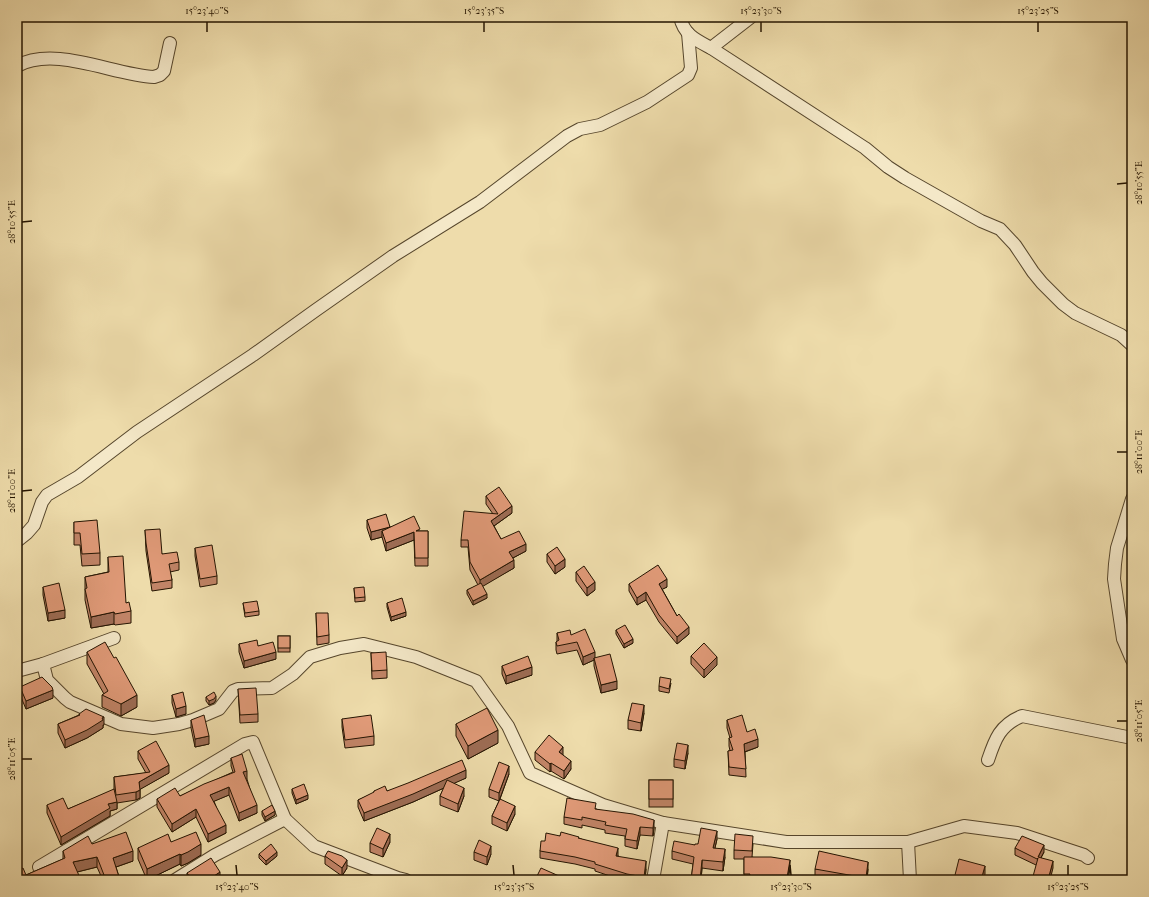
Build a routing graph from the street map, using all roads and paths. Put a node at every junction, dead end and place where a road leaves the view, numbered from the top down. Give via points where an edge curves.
1 (680, 17) edge
2 (751, 17) edge
3 (688, 33) junction
4 (170, 43) dead end
5 (711, 48) junction
6 (17, 66) edge
7 (1132, 345) edge
8 (1132, 499) edge
9 (17, 541) edge
10 (114, 638) dead end
11 (1132, 660) edge
12 (44, 664) junction
13 (17, 671) edge
14 (1132, 738) edge
15 (988, 760) dead end
16 (286, 819) junction
17 (663, 823) junction
18 (908, 842) junction
19 (1088, 858) dead end
20 (39, 867) dead end
21 (175, 880) edge
22 (406, 880) edge
23 (652, 880) edge
24 (910, 880) edge

1 - 3 street via 682,26
2 - 5 street
3 - 5 street
3 - 9 street via 691,64 688,75 647,102 600,125 580,129 567,136 480,202 394,256 253,355 137,432 78,477 47,494 34,525
4 - 6 street via 164,71 154,77 64,60 39,60
5 - 7 street via 865,148 905,178 1000,229 1015,245 1042,283 1063,304 1075,313 1121,335
8 - 11 street via 1117,548 1114,579 1123,638
10 - 12 street
12 - 13 street
12 - 17 street via 47,680 70,702 121,724 153,728 193,720 219,709 233,691 238,689 272,688 293,674 310,657 340,648 364,644 416,657 476,681 508,726 530,773 603,805
14 - 15 street via 1022,716 1013,720 995,738
16 - 20 street via 253,742 238,748
16 - 21 street via 216,855
16 - 22 street via 314,846
17 - 18 street via 786,842
17 - 23 street
18 - 19 street via 964,826 1018,833
18 - 24 street

